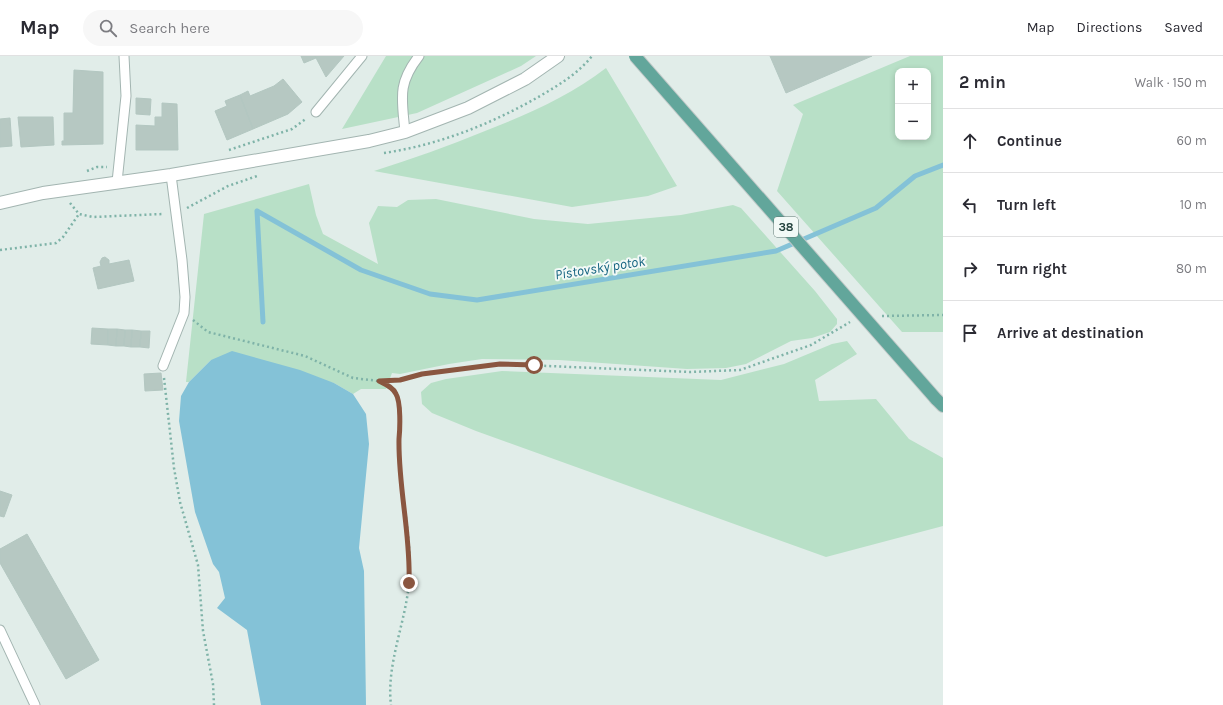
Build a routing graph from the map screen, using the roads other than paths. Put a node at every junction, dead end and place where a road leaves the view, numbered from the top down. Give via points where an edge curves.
1 (124, 56) edge
2 (362, 56) edge
3 (419, 56) edge
4 (558, 56) edge
5 (635, 56) edge
6 (316, 112) road end
7 (405, 132) junction
8 (171, 175) junction
9 (117, 182) junction
10 (0, 203) edge
11 (163, 366) road end
12 (940, 403) edge
13 (0, 630) edge
14 (35, 705) edge

1 - 9 lane via 126,96
2 - 6 lane
3 - 7 lane via 403,82
4 - 7 street via 525,79 468,108
5 - 12 main road, 38, bridge
7 - 8 street via 369,141
8 - 9 street
8 - 11 lane via 185,297 184,313
9 - 10 street
13 - 14 lane

